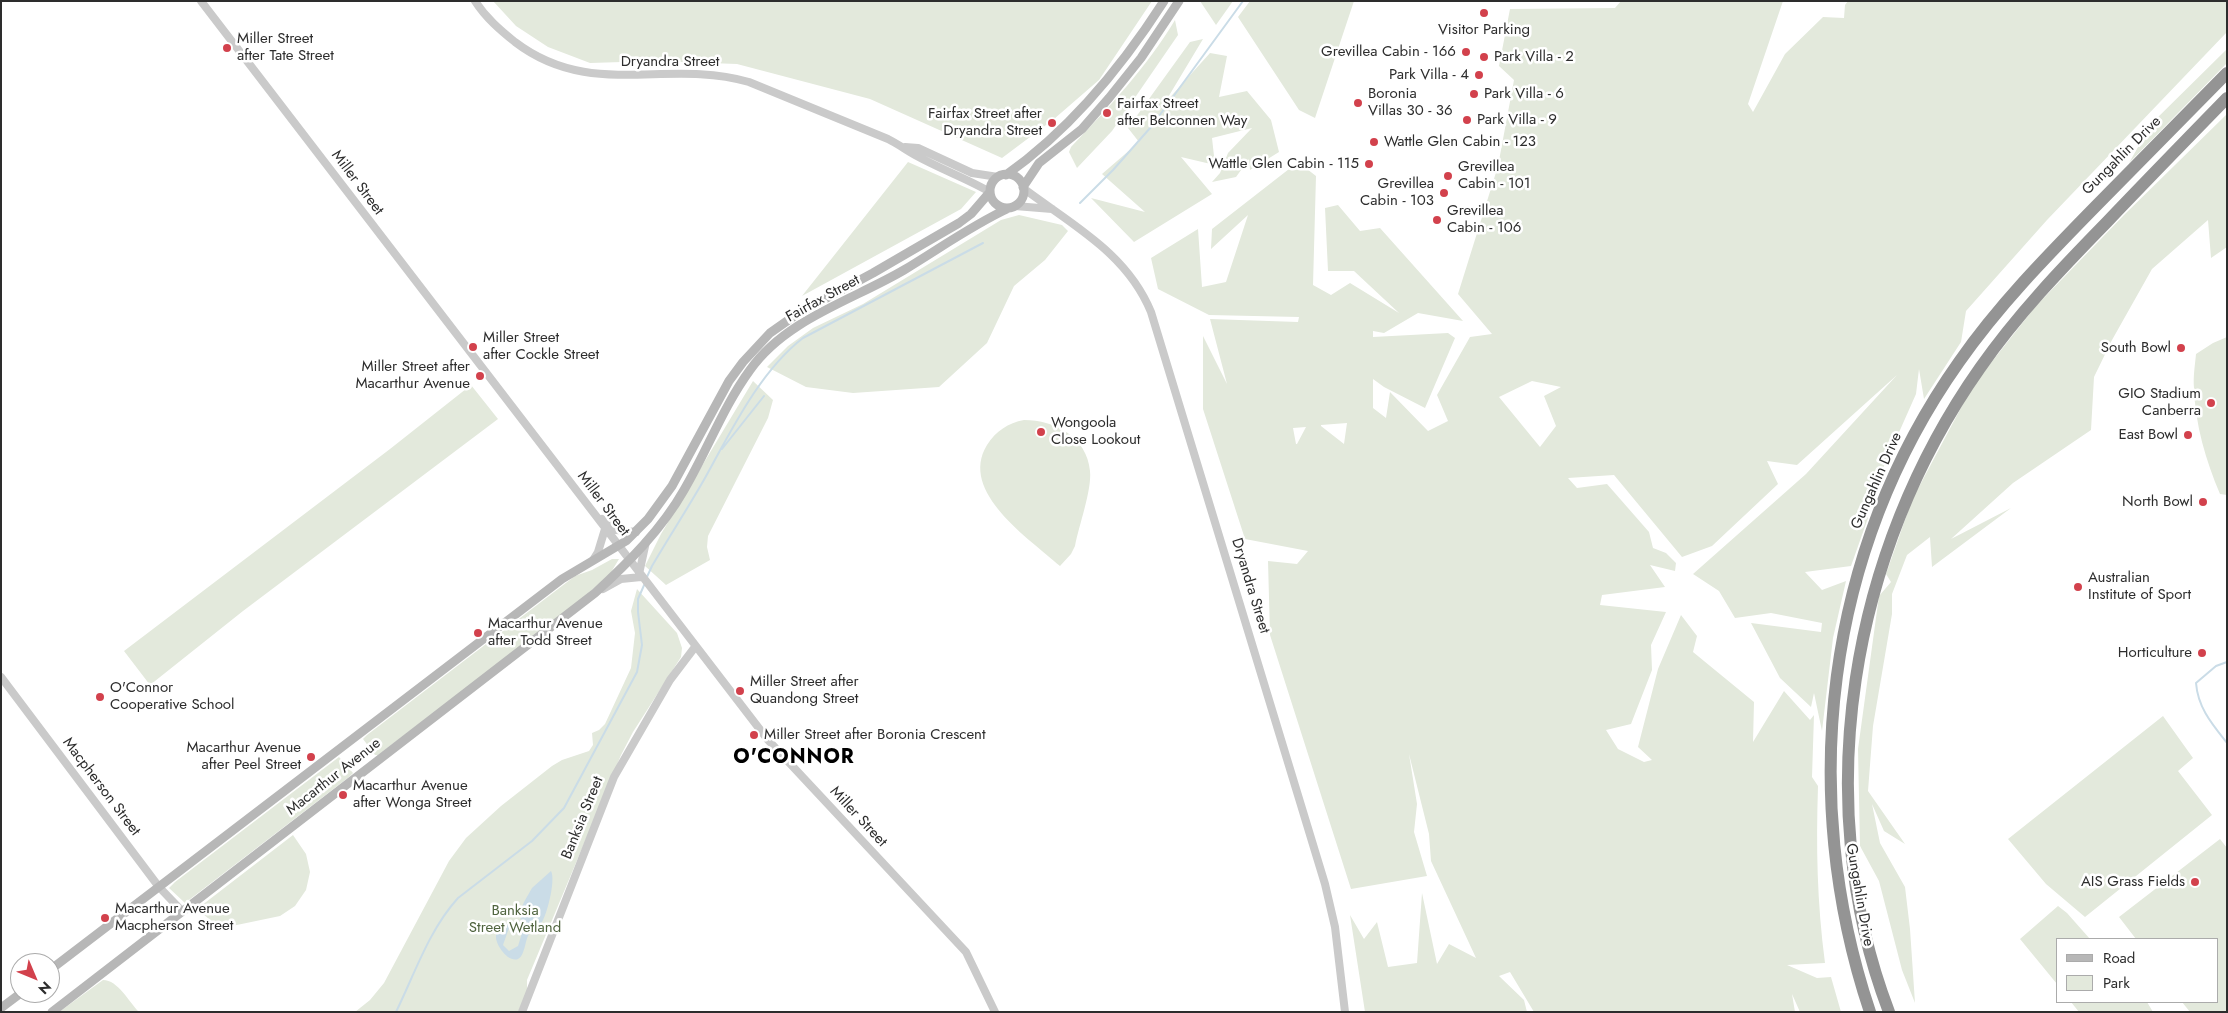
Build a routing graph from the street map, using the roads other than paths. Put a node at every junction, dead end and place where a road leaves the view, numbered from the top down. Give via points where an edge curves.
1 (201, 1) edge
2 (476, 1) edge
3 (1164, 1) edge
4 (1179, 1) edge
5 (2227, 73) edge
6 (2227, 98) edge
7 (906, 147) junction
8 (1002, 176) junction
9 (1023, 187) junction
10 (990, 192) junction
11 (1012, 207) junction
12 (1052, 209) junction
13 (584, 502) junction
14 (605, 529) junction
15 (636, 532) junction
16 (647, 540) junction
17 (618, 546) junction
18 (628, 560) junction
19 (591, 561) junction
20 (640, 575) junction
21 (595, 593) junction
22 (695, 647) junction
23 (1, 677) edge
24 (159, 887) junction
25 (182, 911) junction
26 (60, 962) edge
27 (52, 1012) edge
28 (522, 1012) edge
29 (995, 1012) edge
30 (1345, 1012) edge
31 (1870, 1012) edge
32 (1889, 1012) edge

1 - 13 street, Miller Street
2 - 7 street, Dryandra Street via 494,26 529,52 559,66 602,75 691,73 729,76
3 - 8 main road via 1106,83 1060,130
4 - 9 main road via 1141,58 1109,98 1082,129 1039,163
5 - 31 highway, Gungahlin Drive via 2002,304 1936,397 1906,451 1876,518 1856,579 1841,648 1830,751 1831,820 1839,890
6 - 32 highway, Gungahlin Drive via 2070,260 2000,341 1942,428 1896,523 1874,588 1859,655 1848,763 1850,832 1859,902
7 - 8 street, Dryandra Street via 918,148 972,174
7 - 10 street, Dryandra Street via 914,155
8 - 9 main road via 1015,176
8 - 10 main road via 992,184
9 - 11 main road via 1023,197
9 - 12 street, Dryandra Street
10 - 11 main road via 996,204
10 - 15 main road, Fairfax Street via 960,223 797,314 770,333 729,381 672,486
11 - 12 street
11 - 16 main road, Fairfax Street via 987,218 877,286 804,321 776,342 747,374 684,492
12 - 30 street, Dryandra Street via 1099,242 1123,265 1151,312 1325,884 1336,927
13 - 14 street, Miller Street
13 - 15 street via 612,528
14 - 17 street, Miller Street
14 - 19 street via 598,552
15 - 17 main road, Fairfax Street
16 - 18 main road, Fairfax Street
16 - 20 street
17 - 18 street, Miller Street
17 - 19 main road, Macarthur Avenue
18 - 20 street, Miller Street
18 - 21 main road, Macarthur Avenue
19 - 24 main road, Macarthur Avenue via 562,579
20 - 21 street
20 - 22 street, Miller Street
21 - 25 main road, Macarthur Avenue
22 - 28 street, Banksia Street via 670,680 614,777
22 - 29 street, Miller Street via 768,740 966,952
23 - 24 street, Macpherson Street
24 - 25 street, Macpherson Street
24 - 26 main road, Macarthur Avenue
25 - 27 main road, Macarthur Avenue

